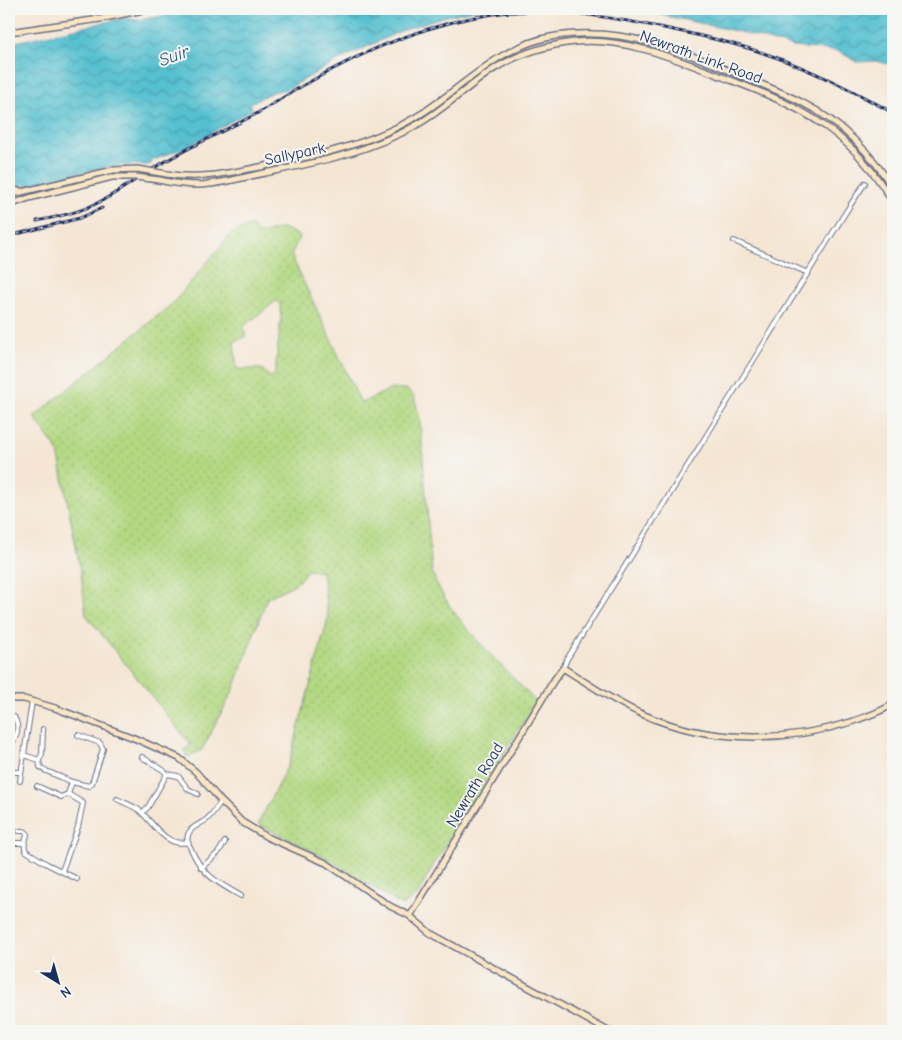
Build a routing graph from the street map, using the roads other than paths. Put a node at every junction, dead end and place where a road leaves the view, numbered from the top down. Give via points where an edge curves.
1 (148, 9) edge
2 (9, 14) edge
3 (10, 32) edge
4 (464, 82) joint
5 (467, 89) joint
6 (865, 183) dead end
7 (34, 189) junction
8 (893, 189) edge
9 (9, 190) edge
10 (9, 195) edge
11 (893, 203) edge
12 (12, 204) edge
13 (734, 241) dead end
14 (808, 272) junction
15 (563, 668) junction
16 (9, 698) edge
17 (32, 701) junction
18 (893, 704) edge
19 (9, 715) edge
20 (43, 729) dead end
21 (78, 735) dead end
22 (9, 751) edge
23 (24, 755) junction
24 (142, 757) dead end
25 (39, 760) junction
26 (9, 772) edge
27 (21, 772) junction
28 (167, 774) junction
29 (20, 781) dead end
30 (72, 782) junction
31 (37, 786) dead end
32 (68, 794) junction
33 (198, 794) dead end
34 (117, 799) dead end
35 (221, 802) junction
36 (142, 813) junction
37 (19, 832) dead end
38 (15, 842) dead end
39 (187, 842) junction
40 (225, 842) dead end
41 (24, 843) junction
42 (201, 868) junction
43 (62, 871) junction
44 (77, 879) dead end
45 (241, 896) dead end
46 (410, 916) junction
47 (608, 1031) edge

1 - 3 main road
2 - 3 street
4 - 7 main road, Sallypark, bridge via 400,126 338,150 210,176 113,170
4 - 8 main road, Newrath Link Road via 506,54 554,36 592,33 661,44 813,108 864,151
5 - 11 main road, Newrath Link Road via 504,63 544,47 608,41 632,45 782,100 809,115 864,161 879,178
5 - 12 main road, Sallypark, bridge via 405,132 338,157 209,184 186,185 136,176 112,177
6 - 14 street
7 - 9 main road
7 - 10 main road
13 - 14 street
14 - 15 street
15 - 18 main road via 643,714 699,732 776,737 806,734 862,718
15 - 46 main road, Newrath Road
16 - 17 main road
17 - 23 street
17 - 35 main road via 84,718 179,758 196,772
19 - 22 street via 14,717 18,726
20 - 25 street
21 - 30 street via 100,743 103,749 92,783 89,786
23 - 25 street
23 - 27 street
24 - 28 street
25 - 30 street via 44,770
26 - 27 street
27 - 29 street
28 - 33 street via 178,776 188,789
28 - 36 street
30 - 32 street
31 - 32 street via 61,797
32 - 43 street via 81,800 84,808
34 - 36 street
35 - 39 street via 206,820 190,830
35 - 46 main road via 257,832 326,863
36 - 39 street via 164,836 177,843
37 - 41 street via 27,833
38 - 41 street
39 - 42 street
40 - 42 street
41 - 43 street via 30,854
42 - 45 street
43 - 44 street
46 - 47 main road via 430,933

